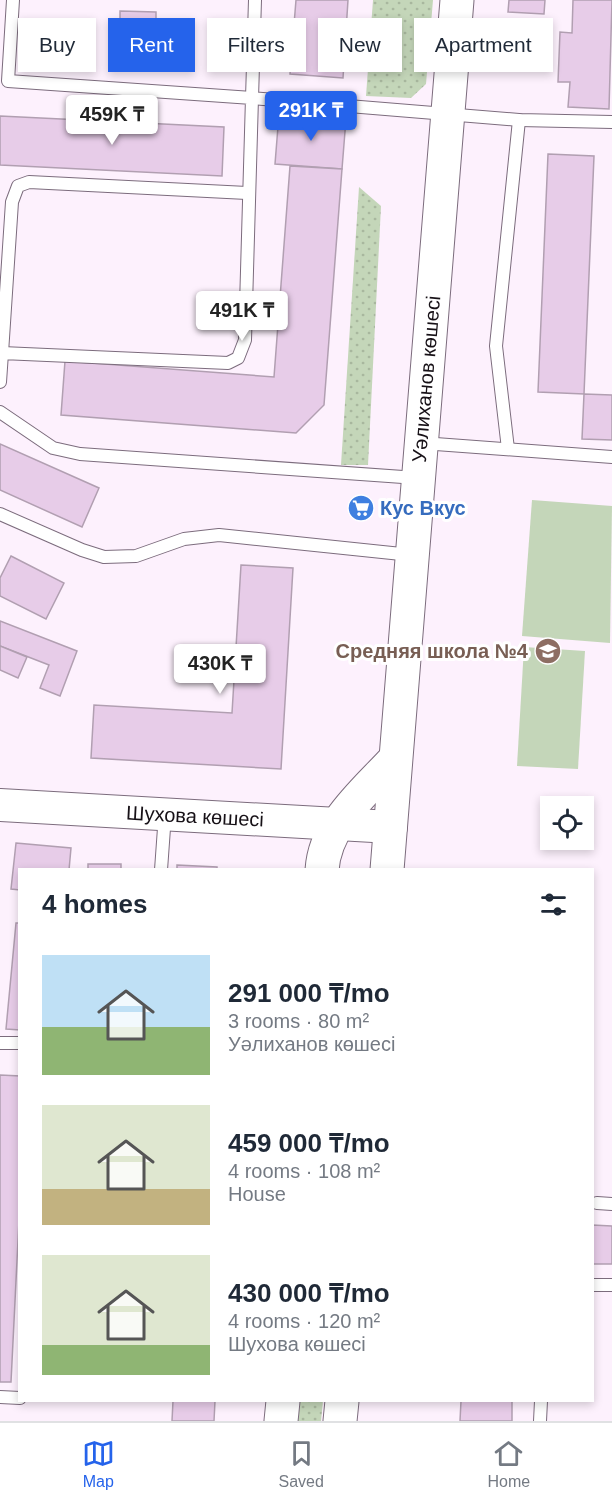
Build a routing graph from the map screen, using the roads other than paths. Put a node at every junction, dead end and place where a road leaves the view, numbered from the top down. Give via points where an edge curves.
1 (13, 0) edge
2 (255, 0) edge
3 (458, 0) edge
4 (4, 84) edge
5 (252, 98) junction
6 (448, 114) junction
7 (519, 120) junction
8 (612, 122) edge
9 (248, 193) junction
10 (2, 353) junction
11 (0, 382) edge
12 (0, 412) edge
13 (421, 442) junction
14 (508, 449) junction
15 (612, 457) edge
16 (418, 478) junction
17 (0, 514) edge
18 (412, 555) junction
19 (395, 759) junction
20 (0, 805) edge
21 (165, 814) junction
22 (336, 825) junction
23 (391, 827) junction
24 (161, 868) edge
25 (322, 868) edge
26 (387, 868) edge
27 (0, 1042) edge
28 (18, 1043) edge
29 (597, 1203) dead end
30 (612, 1204) edge
31 (594, 1285) edge
32 (612, 1285) edge
33 (0, 1397) edge
34 (18, 1398) edge
35 (283, 1402) edge
36 (342, 1402) edge
37 (541, 1402) edge
38 (281, 1421) edge
39 (340, 1421) edge
40 (540, 1421) edge

1 - 4 lane
2 - 5 lane
3 - 6 main road, Уәлиханов көшесі
4 - 5 lane
5 - 6 lane
5 - 9 lane
6 - 7 lane
6 - 13 main road, Уәлиханов көшесі
7 - 8 lane
7 - 14 lane via 496,346
9 - 10 lane via 29,182 18,186 12,202
9 - 10 lane via 245,340 242,353 234,362
10 - 11 lane
12 - 16 lane via 53,448 80,454
13 - 14 lane
13 - 16 main road, Уәлиханов көшесі
14 - 15 lane
16 - 18 main road, Уәлиханов көшесі
17 - 18 lane via 104,557 136,556 184,539 219,535
18 - 19 main road, Уәлиханов көшесі
19 - 22 main road
19 - 23 main road, Уәлиханов көшесі
20 - 21 street, Шухова көшесі
21 - 22 street, Шухова көшесі
21 - 24 lane
22 - 23 street, Шухова көшесі
22 - 25 main road via 327,842
23 - 26 main road, Уәлиханов көшесі
27 - 28 lane
29 - 30 lane
31 - 32 lane
33 - 34 lane
35 - 38 main road
36 - 39 main road
37 - 40 lane

